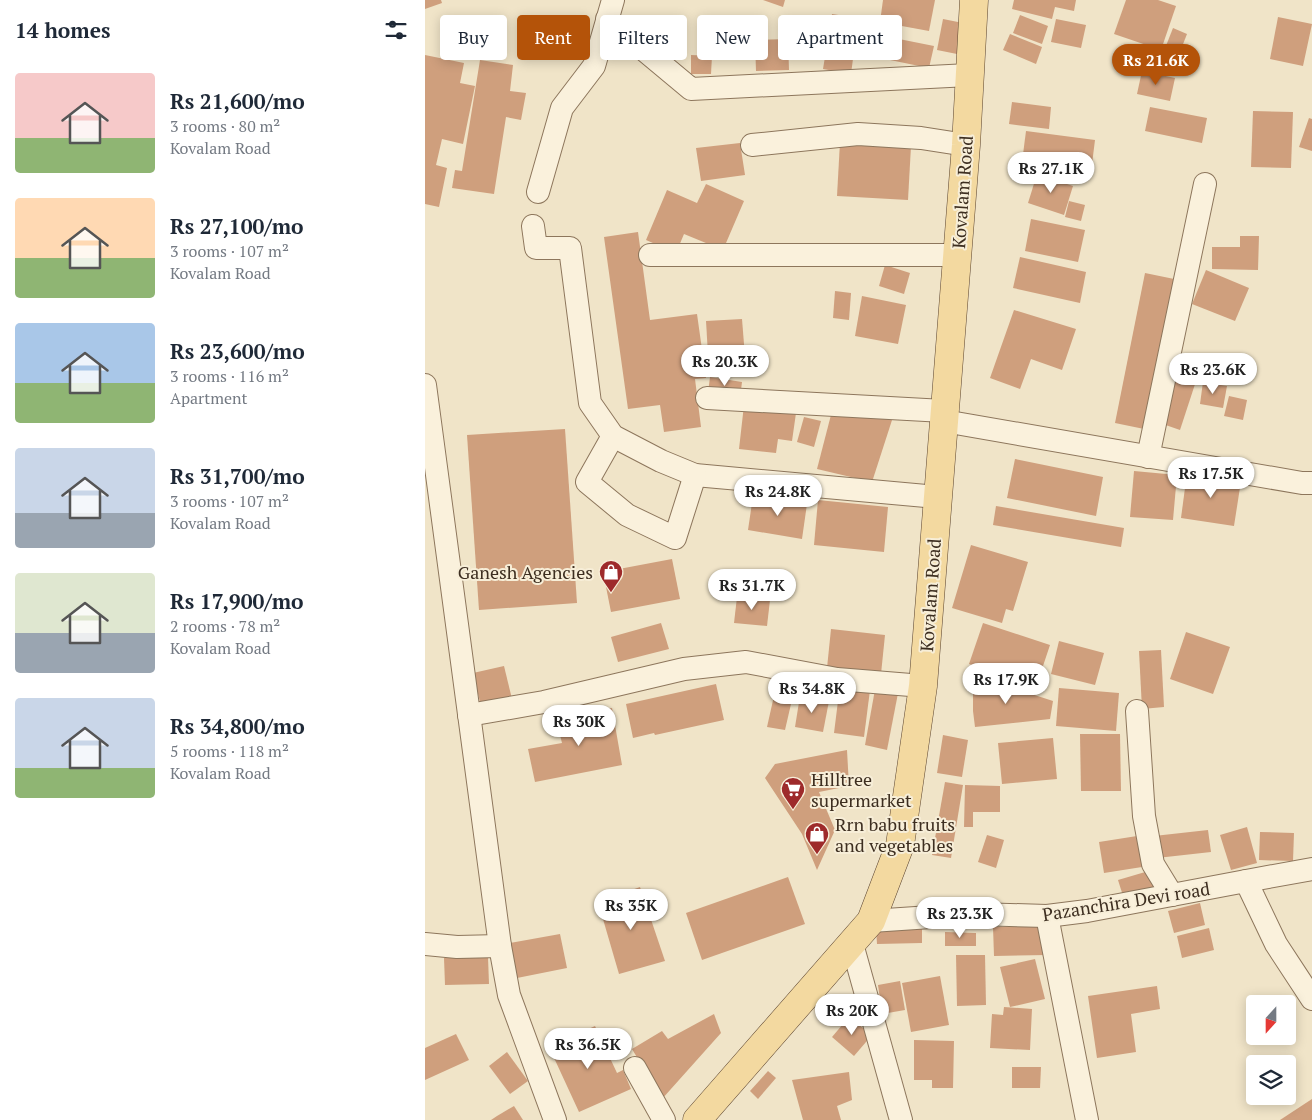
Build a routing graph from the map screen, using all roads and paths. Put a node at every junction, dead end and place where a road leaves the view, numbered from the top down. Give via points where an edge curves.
1 (974, 0) edge
2 (610, 9) edge
3 (969, 76) junction
4 (752, 145) dead end
5 (966, 145) junction
6 (1205, 184) dead end
7 (539, 192) dead end
8 (533, 226) dead end
9 (650, 255) dead end
10 (957, 255) junction
11 (425, 385) edge
12 (707, 398) dead end
13 (944, 416) junction
14 (613, 436) junction
15 (1148, 457) junction
16 (695, 475) junction
17 (1312, 483) edge
18 (937, 497) junction
19 (923, 686) junction
20 (1137, 711) dead end
21 (469, 716) junction
22 (1312, 869) edge
23 (1246, 881) junction
24 (1172, 895) junction
25 (1047, 916) junction
26 (871, 921) junction
27 (425, 944) edge
28 (852, 944) junction
29 (500, 946) junction
30 (1312, 999) edge
31 (635, 1068) dead end
32 (555, 1120) edge
33 (663, 1120) edge
34 (697, 1120) edge
35 (901, 1120) edge
36 (1087, 1120) edge

1 - 3 main road, Kovalam Road
2 - 3 street via 691,89
2 - 7 street via 594,66 562,108
3 - 5 main road, Kovalam Road
4 - 5 street via 859,134
5 - 10 main road, Kovalam Road
6 - 15 street
8 - 14 street via 536,248 570,248 590,402
9 - 10 street
10 - 13 main road, Kovalam Road
11 - 21 street
12 - 13 street
13 - 15 street
13 - 18 main road, Kovalam Road
14 - 16 street
14 - 16 street via 587,482 627,515 675,538
15 - 17 street
16 - 18 street
18 - 19 main road, Kovalam Road
19 - 21 street via 837,679 746,662 684,670
19 - 26 main road, Kovalam Road via 900,845
20 - 24 street via 1144,816 1153,864
21 - 29 street
22 - 23 street, Pazanchira Devi road
23 - 24 street, Pazanchira Devi road
23 - 30 street via 1276,944
24 - 25 street, Pazanchira Devi road
25 - 26 street, Pazanchira Devi road via 976,914
25 - 36 street
26 - 28 main road, Kovalam Road
27 - 29 street
28 - 34 main road, Kovalam Road
28 - 35 street
29 - 32 street via 509,995
31 - 33 street

